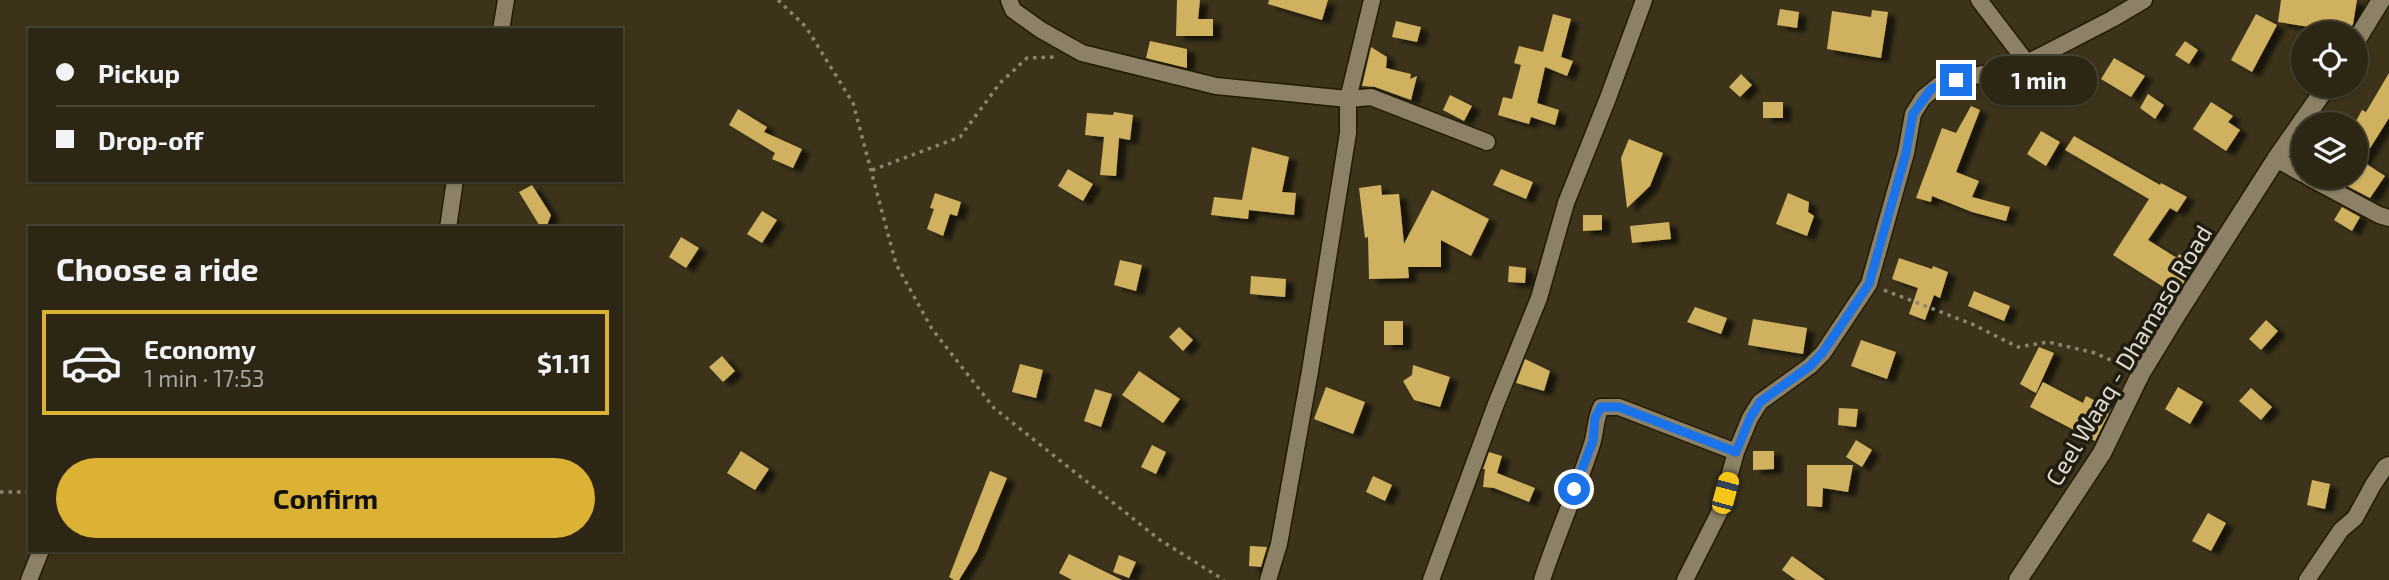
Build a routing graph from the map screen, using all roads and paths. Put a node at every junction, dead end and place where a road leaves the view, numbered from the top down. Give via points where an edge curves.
1 (506, 0) edge
2 (778, 0) edge
3 (1009, 0) edge
4 (1372, 0) edge
5 (1644, 0) edge
6 (1979, 0) edge
7 (2144, 0) edge
8 (2381, 0) edge
9 (2368, 21) edge
10 (501, 28) edge
11 (1082, 53) junction
12 (2027, 63) junction
13 (2319, 98) edge
14 (1348, 99) junction
15 (1487, 142) dead end
16 (2276, 159) junction
17 (2291, 167) edge
18 (872, 170) junction
19 (454, 182) edge
20 (2330, 189) edge
21 (2389, 218) edge
22 (448, 226) edge
23 (1869, 284) junction
24 (2141, 373) junction
25 (1736, 452) junction
26 (2389, 466) edge
27 (0, 492) edge
28 (28, 492) edge
29 (40, 552) edge
30 (29, 580) edge
31 (1224, 580) edge
32 (1268, 580) edge
33 (1431, 580) edge
34 (1542, 580) edge
35 (1685, 580) edge
36 (2018, 580) edge
37 (2307, 580) edge

1 - 10 street
2 - 18 path via 806,27 853,103
3 - 11 street via 1013,10
4 - 14 street
5 - 33 street via 1566,203 1539,298
6 - 12 street
7 - 12 street
8 - 9 main road
11 - 14 street via 1216,86
11 - 18 path via 1027,58 1000,83 960,137
12 - 23 street via 1939,85 1923,98 1913,114
13 - 16 main road, Ceel Waaq - Dhamaso Road
14 - 15 street via 1371,97
14 - 32 street via 1348,133 1310,371 1279,544
16 - 17 street
16 - 24 main road, Ceel Waaq - Dhamaso Road
18 - 31 path via 896,264 913,299 994,408 1160,540
19 - 22 street
20 - 21 street
23 - 24 path via 2018,347 2048,342
23 - 25 street via 1823,352 1760,402
24 - 36 main road, Ceel Waaq - Dhamaso Road via 2102,453
25 - 34 street via 1619,407 1601,407
25 - 35 street via 1719,513
26 - 37 street via 2356,518 2342,530
27 - 28 path
29 - 30 street

